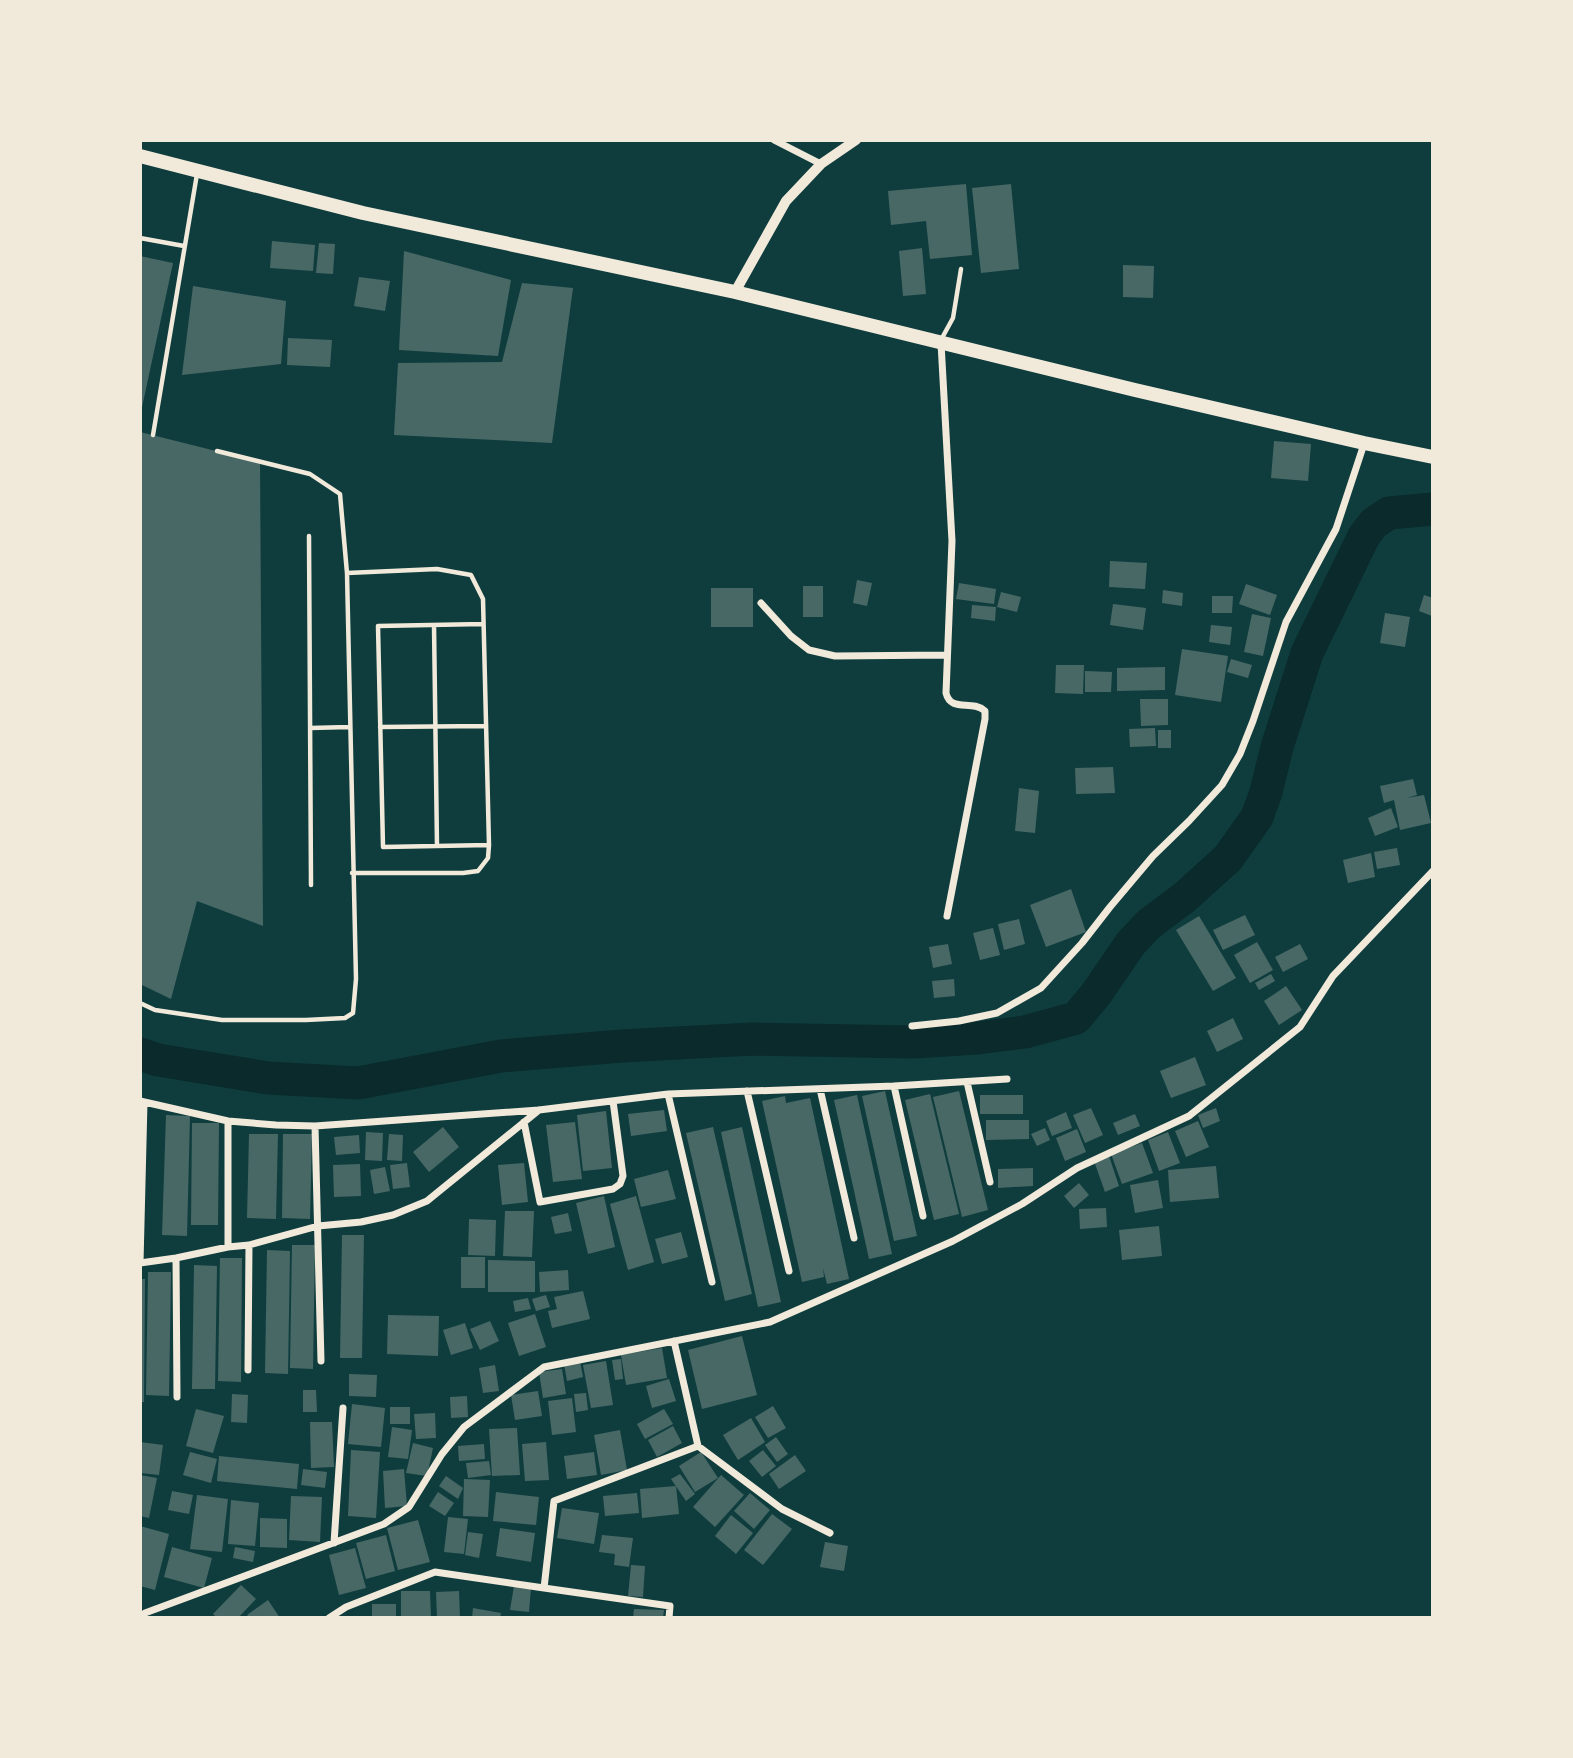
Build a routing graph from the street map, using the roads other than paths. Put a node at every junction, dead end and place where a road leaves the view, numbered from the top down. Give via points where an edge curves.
1 (774, 140) edge
2 (856, 140) edge
3 (140, 156) edge
4 (821, 164) junction
5 (198, 171) junction
6 (140, 238) edge
7 (184, 246) junction
8 (961, 269) dead end
9 (735, 292) junction
10 (941, 342) junction
11 (153, 435) dead end
12 (1364, 443) junction
13 (217, 451) dead end
14 (1433, 457) edge
15 (309, 536) dead end
16 (347, 573) junction
17 (761, 603) dead end
18 (483, 624) junction
19 (434, 625) junction
20 (947, 655) junction
21 (435, 726) junction
22 (486, 726) junction
23 (349, 727) junction
24 (380, 727) junction
25 (310, 728) junction
26 (488, 845) junction
27 (437, 846) junction
28 (1433, 871) edge
29 (352, 873) junction
30 (311, 885) dead end
31 (947, 916) dead end
32 (140, 1003) edge
33 (912, 1026) dead end
34 (1007, 1079) dead end
35 (967, 1082) junction
36 (894, 1086) junction
37 (820, 1088) junction
38 (747, 1090) junction
39 (668, 1094) junction
40 (613, 1101) junction
41 (142, 1102) edge
42 (540, 1110) junction
43 (228, 1121) junction
44 (524, 1122) junction
45 (315, 1126) junction
46 (990, 1182) dead end
47 (923, 1216) dead end
48 (318, 1227) junction
49 (854, 1238) dead end
50 (249, 1245) junction
51 (228, 1247) junction
52 (176, 1258) junction
53 (140, 1263) edge
54 (789, 1271) dead end
55 (712, 1282) dead end
56 (674, 1341) junction
57 (321, 1361) dead end
58 (248, 1370) dead end
59 (177, 1397) dead end
60 (343, 1408) dead end
61 (698, 1446) junction
62 (830, 1533) dead end
63 (334, 1543) junction
64 (544, 1588) junction
65 (140, 1618) edge
66 (329, 1618) edge
67 (669, 1618) edge

1 - 4 street
2 - 4 street
3 - 5 highway
4 - 9 street via 786,201
5 - 7 lane
5 - 9 highway via 363,213
6 - 7 lane
7 - 11 lane
8 - 10 lane via 953,318
9 - 10 highway
10 - 12 highway
10 - 20 street via 951,541
12 - 14 highway
12 - 33 street via 1336,529 1286,621 1253,722 1222,785 1153,856 1041,988 996,1013
13 - 16 lane via 310,474 341,494
15 - 25 lane
16 - 18 lane via 437,569 471,575 483,599
16 - 23 lane
17 - 20 street via 809,650 835,656
18 - 19 lane
18 - 22 lane
19 - 21 lane
19 - 24 lane via 378,626
20 - 31 street via 948,700 985,711
21 - 22 lane
21 - 24 lane
21 - 27 lane
22 - 26 lane
23 - 25 lane
23 - 29 lane
24 - 27 lane via 383,848
25 - 30 lane
26 - 27 lane
26 - 29 lane via 488,858 478,871
28 - 56 street via 1333,976 1300,1027 1189,1116 1077,1168 953,1241 770,1322
29 - 32 lane via 356,979 353,1013 345,1018 222,1020 155,1010
34 - 35 street
35 - 36 street
35 - 46 street
36 - 37 street
36 - 47 street
37 - 38 street
37 - 49 street
38 - 39 street
38 - 54 street
39 - 40 street
39 - 55 street
40 - 42 street
40 - 44 street via 623,1176 613,1189 540,1202
41 - 43 street
41 - 53 street
42 - 44 street
42 - 45 street
43 - 45 street
43 - 51 street
44 - 48 street via 427,1201 393,1215
45 - 48 street
48 - 50 street
48 - 57 street
50 - 51 street
50 - 58 street
51 - 52 street
52 - 53 street
52 - 59 street
56 - 61 street
56 - 63 street via 544,1367 464,1427 409,1507 384,1524
60 - 63 street
61 - 62 street via 782,1509
61 - 64 street via 554,1501
63 - 65 street
64 - 66 street via 435,1572
64 - 67 street via 670,1606

